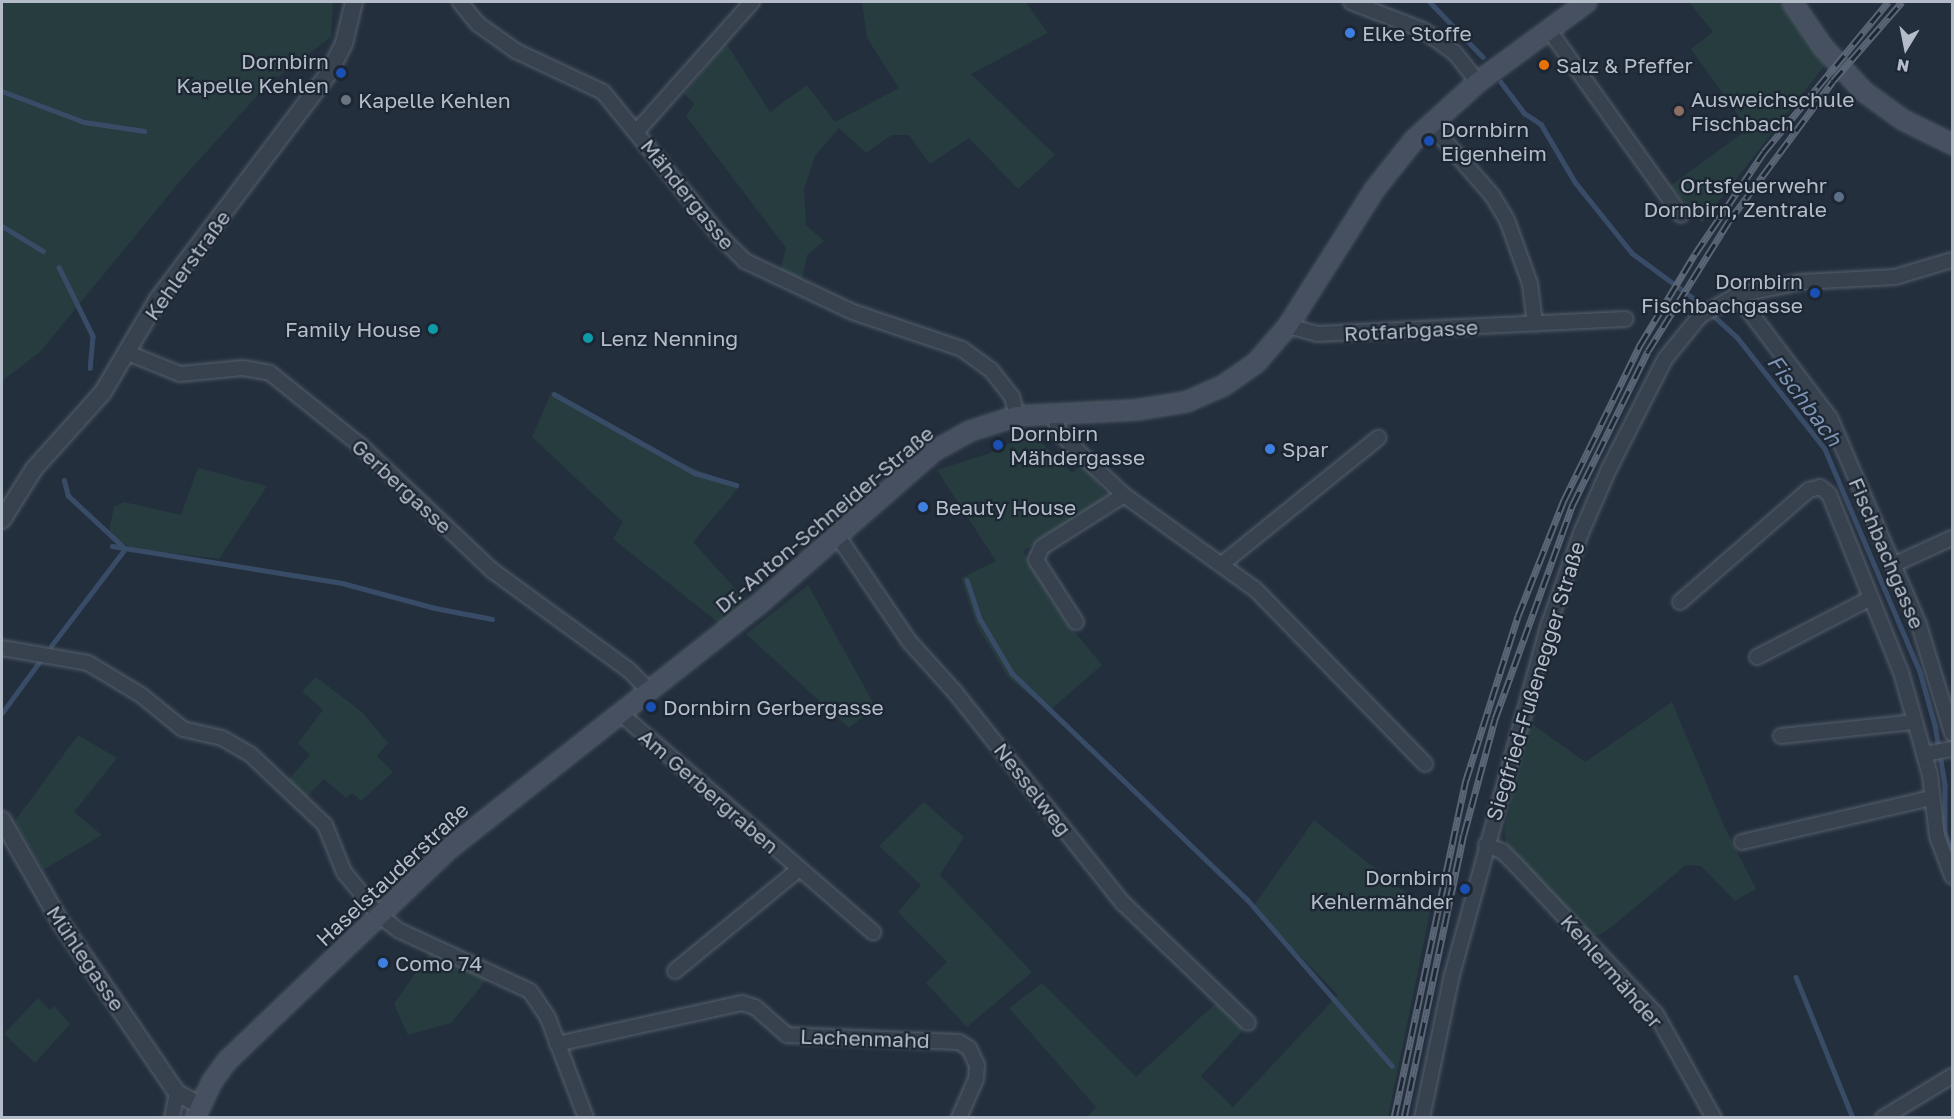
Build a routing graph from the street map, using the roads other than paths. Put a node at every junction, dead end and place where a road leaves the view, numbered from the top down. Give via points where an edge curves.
1 (354, 2) edge
2 (460, 2) edge
3 (752, 2) edge
4 (1351, 2) edge
5 (1587, 2) edge
6 (1792, 2) edge
7 (1549, 30) junction
8 (1478, 82) junction
9 (1430, 124) junction
10 (637, 131) junction
11 (1953, 144) edge
12 (1681, 215) dead end
13 (1953, 260) edge
14 (1737, 295) junction
15 (1626, 319) dead end
16 (1535, 324) junction
17 (1288, 326) junction
18 (128, 353) junction
19 (1053, 412) junction
20 (1017, 416) junction
21 (1378, 438) dead end
22 (1124, 495) junction
23 (2, 520) edge
24 (839, 538) junction
25 (1953, 538) edge
26 (1222, 564) junction
27 (1893, 565) junction
28 (1871, 598) junction
29 (1680, 602) dead end
30 (1076, 622) dead end
31 (2, 648) edge
32 (1756, 657) dead end
33 (649, 691) junction
34 (620, 713) junction
35 (1915, 722) junction
36 (1953, 733) edge
37 (1781, 736) dead end
38 (1951, 749) edge
39 (1929, 753) junction
40 (1425, 764) dead end
41 (1931, 798) junction
42 (2, 820) edge
43 (1742, 842) dead end
44 (1486, 845) junction
45 (799, 869) junction
46 (1953, 876) edge
47 (379, 915) junction
48 (873, 932) dead end
49 (675, 971) dead end
50 (1248, 1023) dead end
51 (557, 1044) junction
52 (1953, 1076) edge
53 (177, 1093) junction
54 (198, 1111) edge
55 (172, 1118) edge
56 (586, 1118) edge
57 (959, 1118) edge
58 (1422, 1118) edge
59 (1714, 1118) edge
60 (1883, 1118) edge

1 - 18 street, Kehlerstraße via 344,43 329,74 158,299
2 - 10 street, Mähdergasse via 478,24 516,51 603,92
3 - 10 street
4 - 8 street via 1423,30 1455,53
5 - 7 main road, Dr.-Anton-Schneider-Straße
6 - 11 main road via 1823,47 1863,91 1903,120
7 - 8 main road, Dr.-Anton-Schneider-Straße
7 - 12 street
8 - 9 main road, Dr.-Anton-Schneider-Straße
9 - 16 street via 1492,195 1507,220 1530,284
9 - 17 main road, Dr.-Anton-Schneider-Straße via 1374,189
10 - 20 street, Mähdergasse via 721,237 746,261 853,312 962,349 991,370 1012,397
13 - 14 street, Siegfried-Fußenegger Straße via 1895,277 1781,285
14 - 27 street, Fischbachgasse via 1830,418
14 - 44 street, Siegfried-Fußenegger Straße via 1700,316 1671,350 1636,411 1581,533 1523,708
15 - 16 street, Rotfarbgasse
16 - 17 street, Rotfarbgasse via 1317,334
17 - 19 main road, Dr.-Anton-Schneider-Straße via 1256,363 1204,396 1136,410
18 - 23 street, Kehlerstraße via 81,420 34,469
18 - 33 street, Gerbergasse via 180,374 243,368 270,373 360,445 493,571 629,670
19 - 20 main road, Dr.-Anton-Schneider-Straße
19 - 22 street via 1059,432
20 - 24 main road, Dr.-Anton-Schneider-Straße via 970,431 934,451
21 - 26 street
22 - 26 street
22 - 30 street via 1042,547 1036,560
24 - 33 main road, Dr.-Anton-Schneider-Straße
24 - 50 street, Nesselweg via 909,642 955,692 1123,903
25 - 27 street
26 - 40 street via 1268,602
27 - 36 street, Fischbachgasse via 1934,667
28 - 29 street, Fischbachgasse via 1828,494 1820,487 1809,490
28 - 32 street, Fischbachgasse
28 - 35 street, Fischbachgasse via 1901,672
31 - 47 street via 80,660 141,695 183,729 222,738 250,753 325,825 344,872
33 - 34 main road, Haselstauderstraße
34 - 45 street, Am Gerbergraben
34 - 47 main road, Haselstauderstraße via 469,833
35 - 37 street
35 - 39 street, Fischbachgasse
38 - 39 street
39 - 41 street, Fischbachgasse
41 - 43 street
41 - 46 street, Fischbachgasse via 1937,836
42 - 53 street, Mühlegasse via 62,923
44 - 58 street, Siegfried-Fußenegger Straße via 1452,975
44 - 59 street, Kehlermähder via 1502,851 1656,1014
45 - 48 street, Am Gerbergraben
45 - 49 street, Am Gerbergraben
47 - 51 street via 398,930 519,983 541,1003
47 - 54 main road, Haselstauderstraße via 228,1060
51 - 56 street
51 - 57 street, Lachenmahd via 742,1003 755,1007 787,1035 959,1042 969,1048 977,1065 976,1079
52 - 60 street
53 - 54 street, Mühlegasse
53 - 55 street

